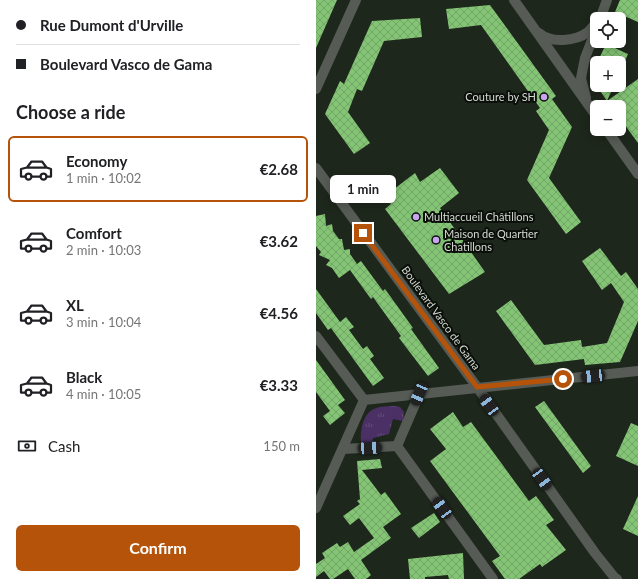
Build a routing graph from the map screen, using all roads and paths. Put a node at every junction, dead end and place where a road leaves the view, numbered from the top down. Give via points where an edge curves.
1 (356, 0) edge
2 (514, 0) edge
3 (607, 0) edge
4 (602, 12) edge
5 (533, 27) junction
6 (590, 30) edge
7 (590, 45) edge
8 (316, 89) edge
9 (587, 102) junction
10 (590, 106) edge
11 (611, 136) edge
12 (316, 168) edge
13 (638, 174) edge
14 (316, 336) edge
15 (638, 371) edge
16 (477, 387) junction
17 (419, 394) junction
18 (364, 400) junction
19 (397, 446) junction
20 (343, 450) junction
21 (316, 508) edge
22 (494, 579) edge
23 (616, 579) edge

1 - 8 street
2 - 5 street
3 - 4 street
5 - 6 street via 542,36 553,40 577,38
5 - 9 street
7 - 9 street via 581,78
9 - 10 street
11 - 13 street
12 - 16 street, Boulevard Vasco de Gama
14 - 18 street
15 - 16 street
16 - 17 street
16 - 23 street, Boulevard Vasco de Gama
17 - 18 street
17 - 19 street
18 - 20 street
19 - 20 street
19 - 22 street
20 - 21 street

